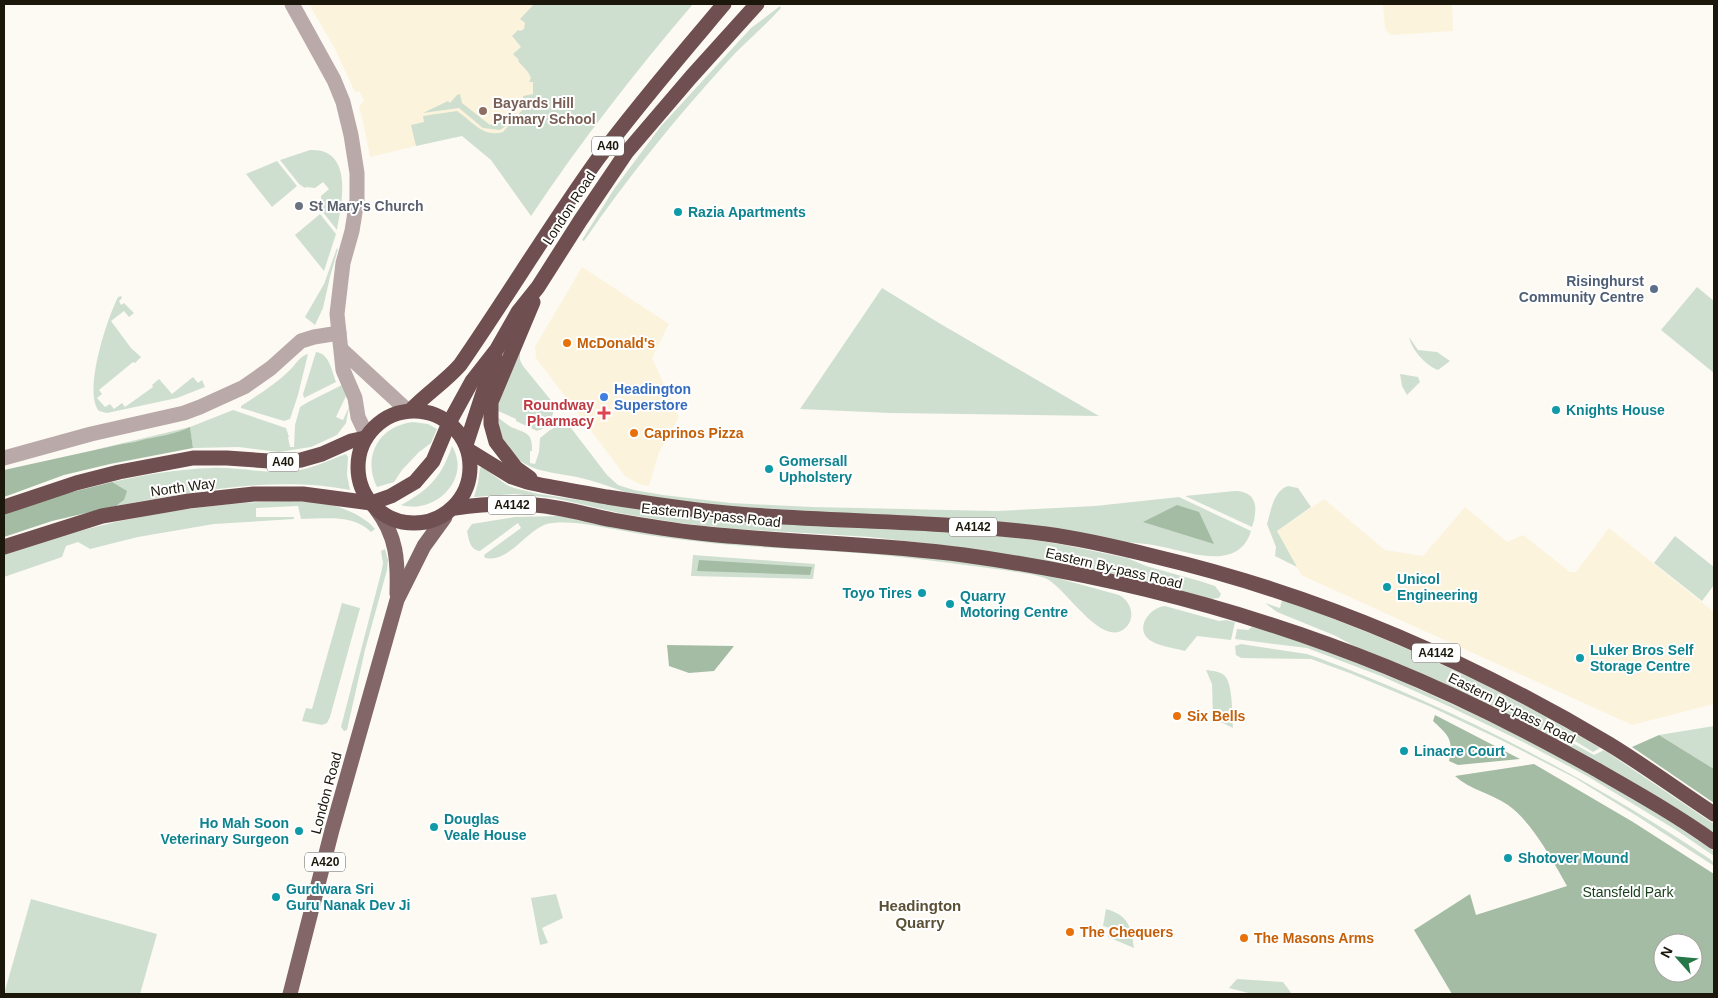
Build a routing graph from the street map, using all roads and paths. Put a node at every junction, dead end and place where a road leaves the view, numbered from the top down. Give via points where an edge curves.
1 (292, 4) edge
2 (724, 4) edge
3 (757, 4) edge
4 (339, 333) junction
5 (505, 348) junction
6 (342, 350) junction
7 (409, 411) junction
8 (449, 423) junction
9 (366, 437) junction
10 (467, 447) junction
11 (4, 458) edge
12 (542, 486) junction
13 (374, 506) junction
14 (4, 507) edge
15 (450, 513) junction
16 (4, 547) edge
17 (397, 600) junction
18 (1714, 814) edge
19 (1714, 842) edge
20 (290, 994) edge

1 - 4 street via 344,102 354,156 357,200 339,289
2 - 7 highway, London Road / A40 via 592,167 460,365
3 - 5 highway, London Road / A40 via 626,153 538,287 528,315
4 - 6 street
4 - 11 street via 301,341 244,387 184,413
5 - 8 highway via 472,381
5 - 10 highway via 476,412
5 - 12 highway via 491,402 490,424 505,455 516,468
6 - 7 street
6 - 9 street via 343,370
7 - 8 highway via 423,411
7 - 9 highway via 379,423
8 - 10 highway
8 - 13 highway via 426,471 416,482
9 - 13 highway via 358,458 358,469 360,483
9 - 14 highway, North Way / A40 via 301,460 193,458 128,470
10 - 12 highway, Eastern By-pass Road / A4142 via 512,477
10 - 15 highway via 469,480
12 - 18 highway, Eastern By-pass Road / A4142 via 650,504 738,514 1004,529 1122,548 1240,579 1392,633 1466,666 1611,745
13 - 15 highway, Eastern By-pass Road via 392,519 406,524 424,524
13 - 16 highway, North Way via 303,494 254,494 189,501 102,516
13 - 17 main road, London Road / A420 via 393,539 398,573
15 - 17 main road, London Road / A420 via 424,546
15 - 19 highway, Eastern By-pass Road / A4142 via 469,506 533,505 700,533 912,549 1013,563 1145,589 1280,628 1385,666 1454,696 1557,748
17 - 20 main road, London Road / A420

